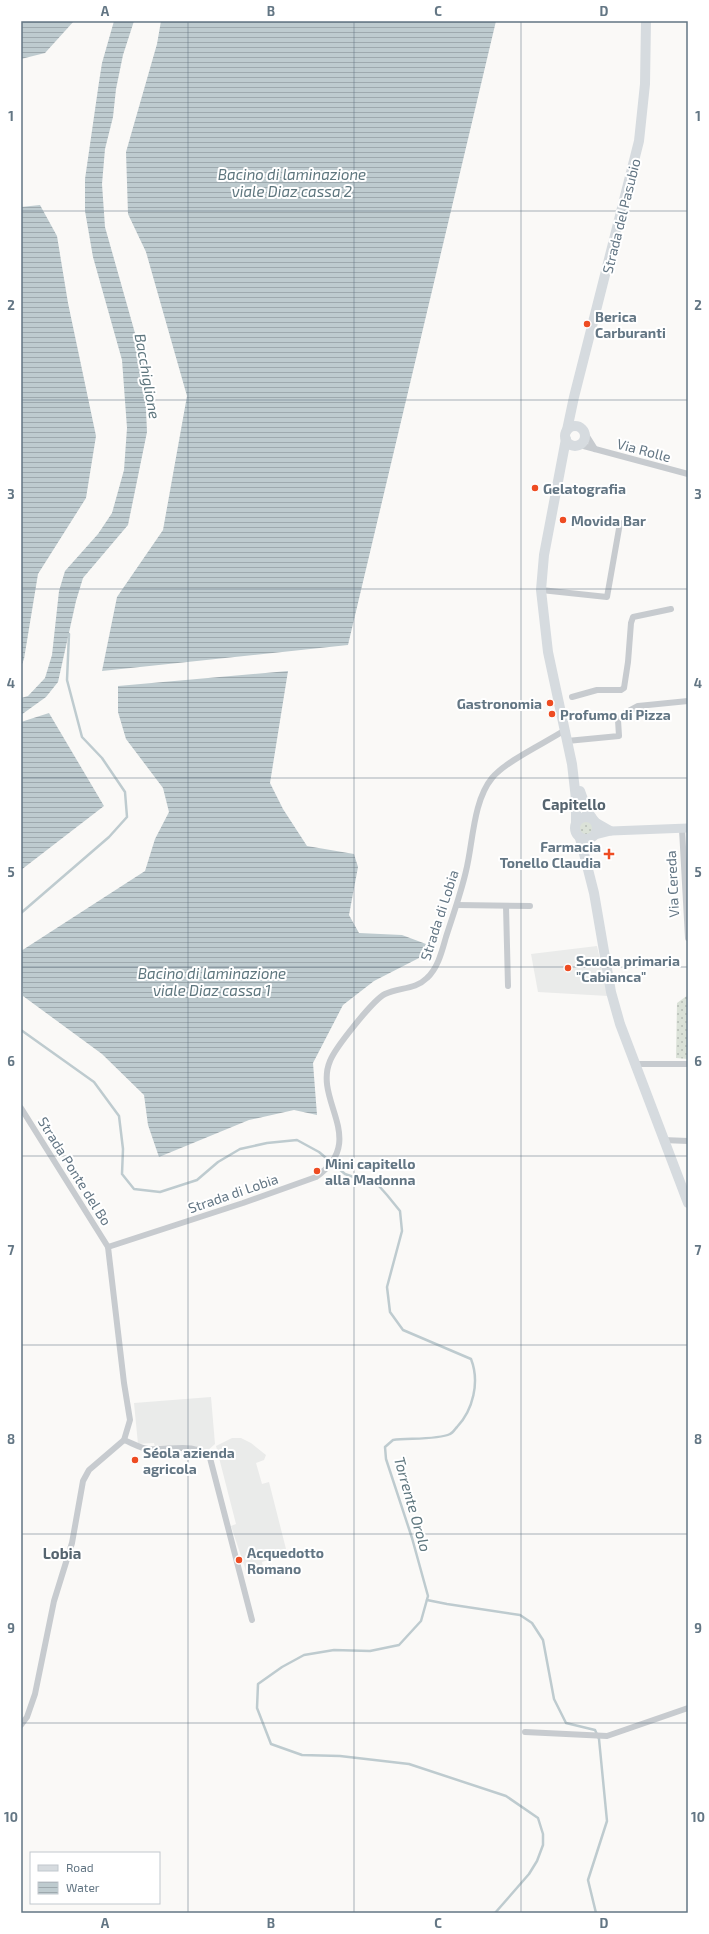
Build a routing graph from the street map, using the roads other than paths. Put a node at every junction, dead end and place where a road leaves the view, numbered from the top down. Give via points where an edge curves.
1 (646, 21) edge
2 (572, 408) junction
3 (584, 431) junction
4 (566, 434) junction
5 (578, 445) junction
6 (595, 448) junction
7 (561, 461) junction
8 (688, 474) edge
9 (620, 523) dead end
10 (541, 590) junction
11 (671, 609) dead end
12 (565, 698) junction
13 (688, 701) edge
14 (565, 730) junction
15 (567, 741) junction
16 (572, 764) junction
17 (594, 820) junction
18 (576, 822) junction
19 (685, 829) edge
20 (611, 831) junction
21 (594, 836) junction
22 (580, 838) junction
23 (594, 893) junction
24 (457, 905) junction
25 (506, 906) junction
26 (530, 906) dead end
27 (687, 923) edge
28 (688, 938) edge
29 (508, 986) dead end
30 (634, 1064) junction
31 (688, 1064) edge
32 (21, 1108) edge
33 (664, 1140) junction
34 (688, 1141) edge
35 (688, 1202) edge
36 (108, 1247) junction
37 (124, 1440) junction
38 (252, 1620) dead end
39 (688, 1708) edge
40 (21, 1725) edge
41 (525, 1732) dead end

1 - 2 main road, Strada del Pasubio via 645,84 639,141
2 - 3 main road
2 - 4 main road, Strada del Pasubio
3 - 4 main road via 575,426
3 - 5 main road via 584,440
3 - 6 street, Via Rolle
4 - 5 main road via 568,443
4 - 7 main road, Strada del Pasubio
5 - 6 street, Via Rolle
5 - 7 main road
6 - 8 street, Via Rolle
7 - 10 main road, Strada del Pasubio via 544,555
9 - 10 street via 607,597
10 - 12 main road, Strada del Pasubio via 543,621
11 - 12 street via 633,617 624,688 598,690
12 - 14 main road, Strada del Pasubio
13 - 15 street via 638,706 618,720 619,736
14 - 15 main road, Strada del Pasubio
14 - 24 street, Strada di Lobia via 503,768 491,779 478,809 467,869
15 - 16 main road, Strada del Pasubio
16 - 17 main road via 584,804
16 - 18 main road, Strada del Pasubio
17 - 18 main road via 583,817
17 - 20 street
17 - 21 main road via 597,831
18 - 22 main road via 575,831
19 - 20 street
19 - 27 street, Via Cereda
20 - 21 street
21 - 22 main road via 589,839
21 - 23 main road via 591,855
22 - 23 main road
23 - 30 main road via 611,992
24 - 25 street
24 - 36 street, Strada di Lobia via 438,962 428,978 415,986 385,994 350,1030 329,1062 326,1078 338,1122 337,1157 328,1167 316,1177
25 - 26 street
25 - 29 street
27 - 28 street, Via Cereda
30 - 31 street
30 - 33 main road
32 - 36 street, Strada Ponte del Bo
33 - 34 street
33 - 35 main road
36 - 37 street via 130,1420
37 - 38 street via 148,1449 195,1448 203,1450 210,1458
37 - 40 street via 89,1470 83,1481 72,1544 54,1601 35,1694 27,1717
39 - 41 street via 607,1736

